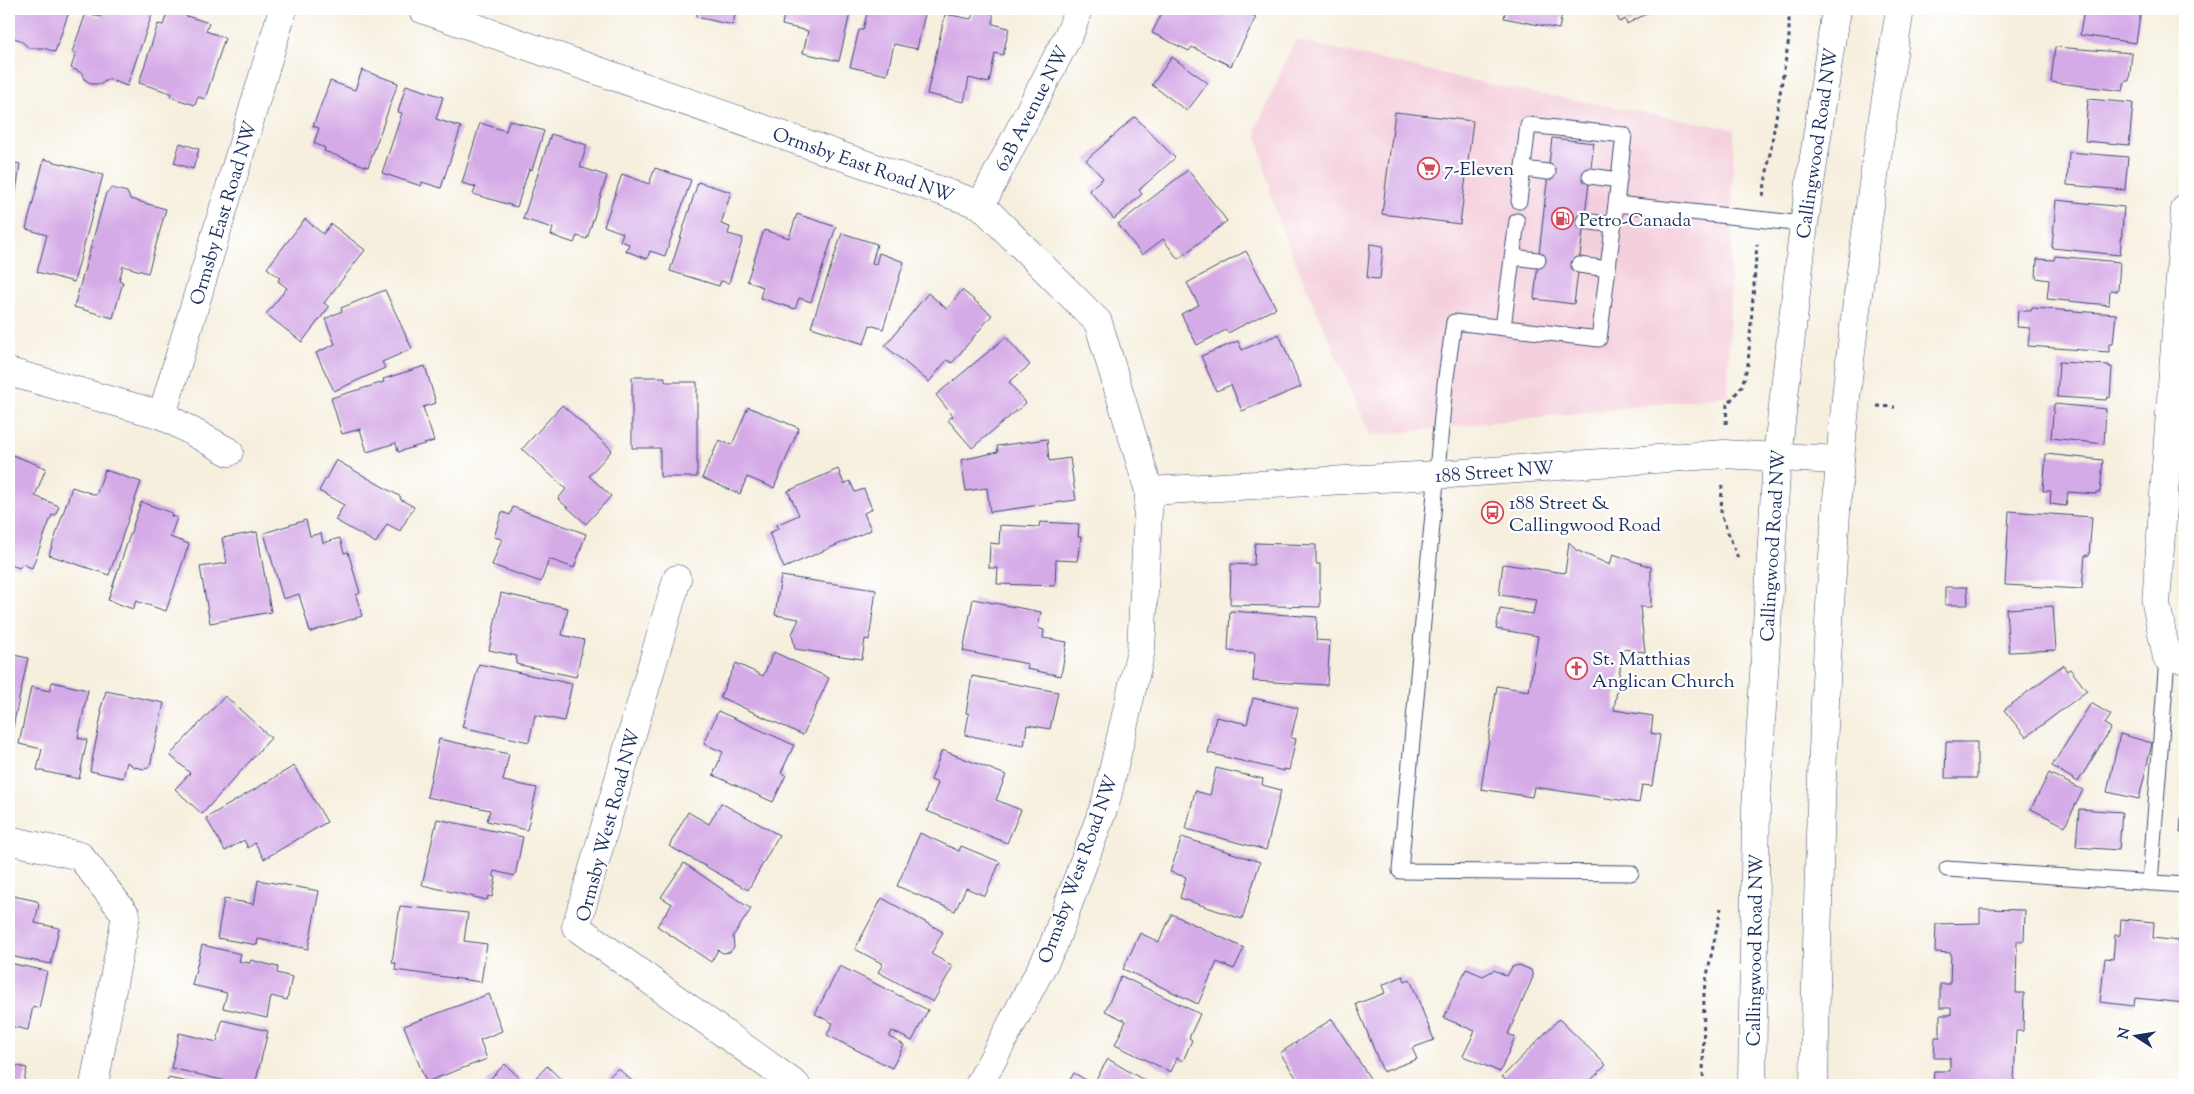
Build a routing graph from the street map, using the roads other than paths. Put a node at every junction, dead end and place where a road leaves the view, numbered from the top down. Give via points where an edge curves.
1 (283, 9) edge
2 (422, 9) edge
3 (1078, 9) edge
4 (1836, 9) edge
5 (1900, 9) edge
6 (1523, 169) junction
7 (1548, 172) dead end
8 (1590, 176) dead end
9 (1619, 180) junction
10 (1519, 201) dead end
11 (1616, 204) junction
12 (981, 206) junction
13 (2185, 209) edge
14 (1516, 221) dead end
15 (1584, 221) dead end
16 (1804, 224) junction
17 (1614, 225) junction
18 (1512, 257) junction
19 (1538, 260) dead end
20 (1579, 265) dead end
21 (1608, 269) junction
22 (1503, 327) junction
23 (9, 372) edge
24 (162, 415) junction
25 (2177, 433) edge
26 (229, 452) dead end
27 (1777, 457) junction
28 (1840, 460) junction
29 (1436, 475) junction
30 (1149, 491) junction
31 (677, 579) dead end
32 (2176, 658) edge
33 (9, 840) edge
34 (1947, 869) dead end
35 (1631, 873) dead end
36 (2150, 883) junction
37 (2185, 885) edge
38 (94, 1085) edge
39 (796, 1085) edge
40 (979, 1085) edge
41 (1752, 1085) edge
42 (1814, 1085) edge

1 - 24 street, Ormsby East Road NW
2 - 12 street, Ormsby East Road NW
3 - 12 street, 62B Avenue NW via 1072,28
4 - 16 street, Callingwood Road NW
5 - 28 street via 1875,161
6 - 7 lane
6 - 9 lane via 1528,125 1624,135
6 - 10 lane
8 - 9 lane
9 - 11 lane
11 - 16 lane
11 - 17 lane
12 - 30 street, Ormsby East Road NW via 1098,322
13 - 25 street
14 - 18 lane
15 - 17 lane
16 - 27 street, Callingwood Road NW
17 - 21 lane
18 - 19 lane
18 - 22 lane
20 - 21 lane
21 - 22 lane via 1599,339
22 - 29 lane via 1454,322
23 - 24 street
24 - 26 street
25 - 32 street via 2156,603
27 - 28 street, 188 Street NW
27 - 29 street, 188 Street NW via 1724,454
27 - 41 street, Callingwood Road NW via 1756,808
28 - 42 street via 1828,623 1820,810
29 - 30 street, 188 Street NW
29 - 35 lane via 1400,871
30 - 40 street, Ormsby West Road NW via 1141,650 1106,801 1053,946
31 - 39 street, Ormsby West Road NW via 576,927
32 - 36 lane
33 - 38 street via 80,856 126,915
34 - 36 lane
36 - 37 lane

